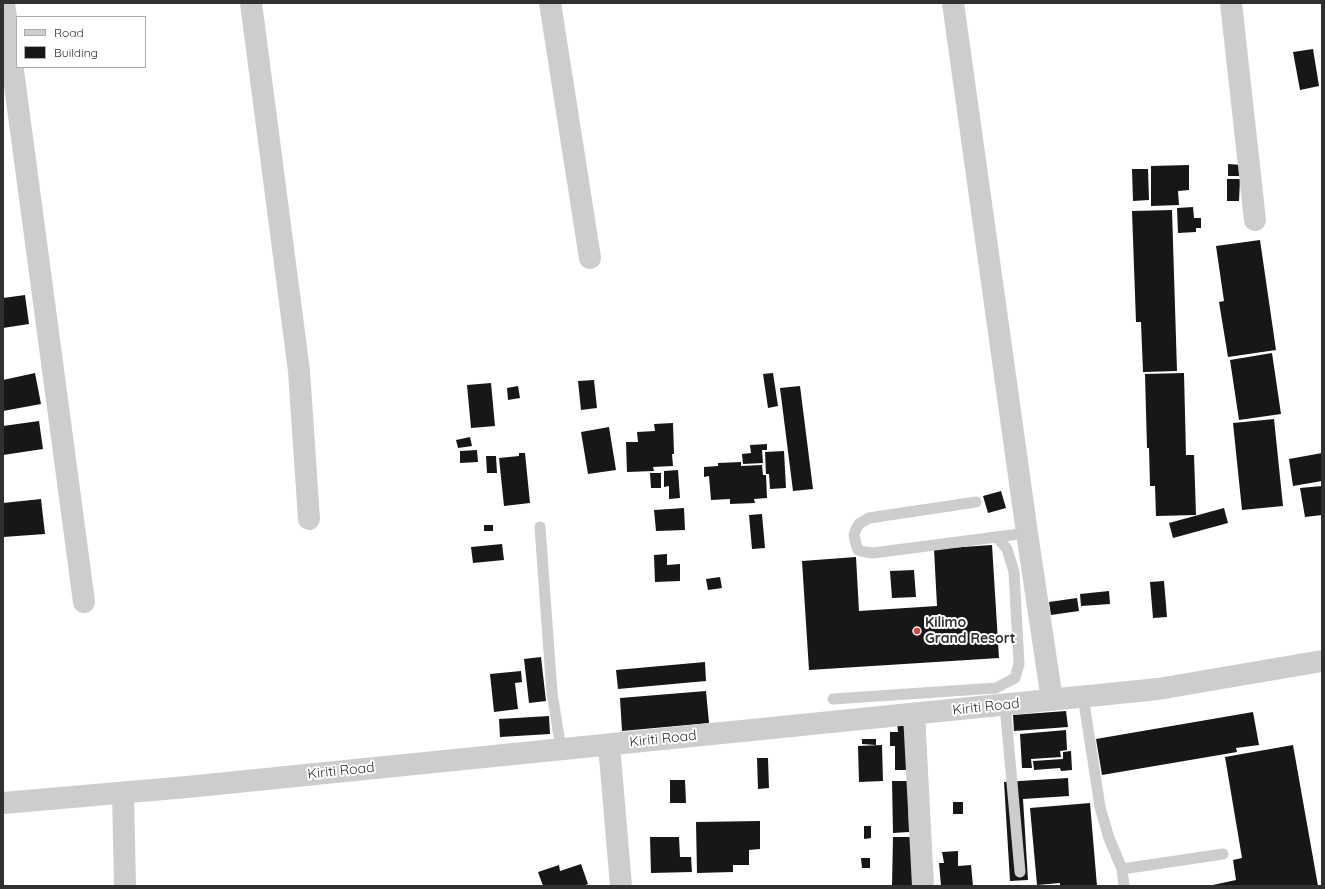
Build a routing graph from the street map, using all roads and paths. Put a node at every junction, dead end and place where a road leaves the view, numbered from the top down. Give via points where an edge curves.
1 (4, 3) edge
2 (251, 3) edge
3 (550, 3) edge
4 (953, 3) edge
5 (1231, 3) edge
6 (1255, 220) dead end
7 (590, 258) dead end
8 (976, 502) dead end
9 (309, 519) dead end
10 (540, 527) dead end
11 (1027, 532) junction
12 (997, 537) junction
13 (84, 602) dead end
14 (1322, 661) edge
15 (1084, 696) junction
16 (833, 700) dead end
17 (1052, 700) junction
18 (1005, 705) junction
19 (914, 714) junction
20 (609, 745) junction
21 (561, 749) junction
22 (123, 793) junction
23 (3, 804) edge
24 (1223, 854) dead end
25 (1122, 869) junction
26 (1020, 872) dead end
27 (125, 886) edge
28 (621, 886) edge
29 (923, 886) edge
30 (1124, 886) edge

1 - 13 street
2 - 9 street via 299,371
3 - 7 street
4 - 11 street
5 - 6 street
8 - 12 lane via 869,518 856,529 854,535 858,550 873,553
10 - 21 lane via 552,693
11 - 12 lane
11 - 17 street
12 - 16 lane via 1007,550 1014,572 1019,664 1015,678 996,688
14 - 15 street, Kiriti Road via 1158,689
15 - 17 street, Kiriti Road
15 - 25 lane via 1100,806 1109,838
17 - 18 street, Kiriti Road
18 - 19 street, Kiriti Road
18 - 26 lane
19 - 20 street, Kiriti Road
19 - 29 street
20 - 21 street, Kiriti Road
20 - 28 street
21 - 22 street, Kiriti Road
22 - 23 street, Kiriti Road
22 - 27 street
24 - 25 lane
25 - 30 lane

